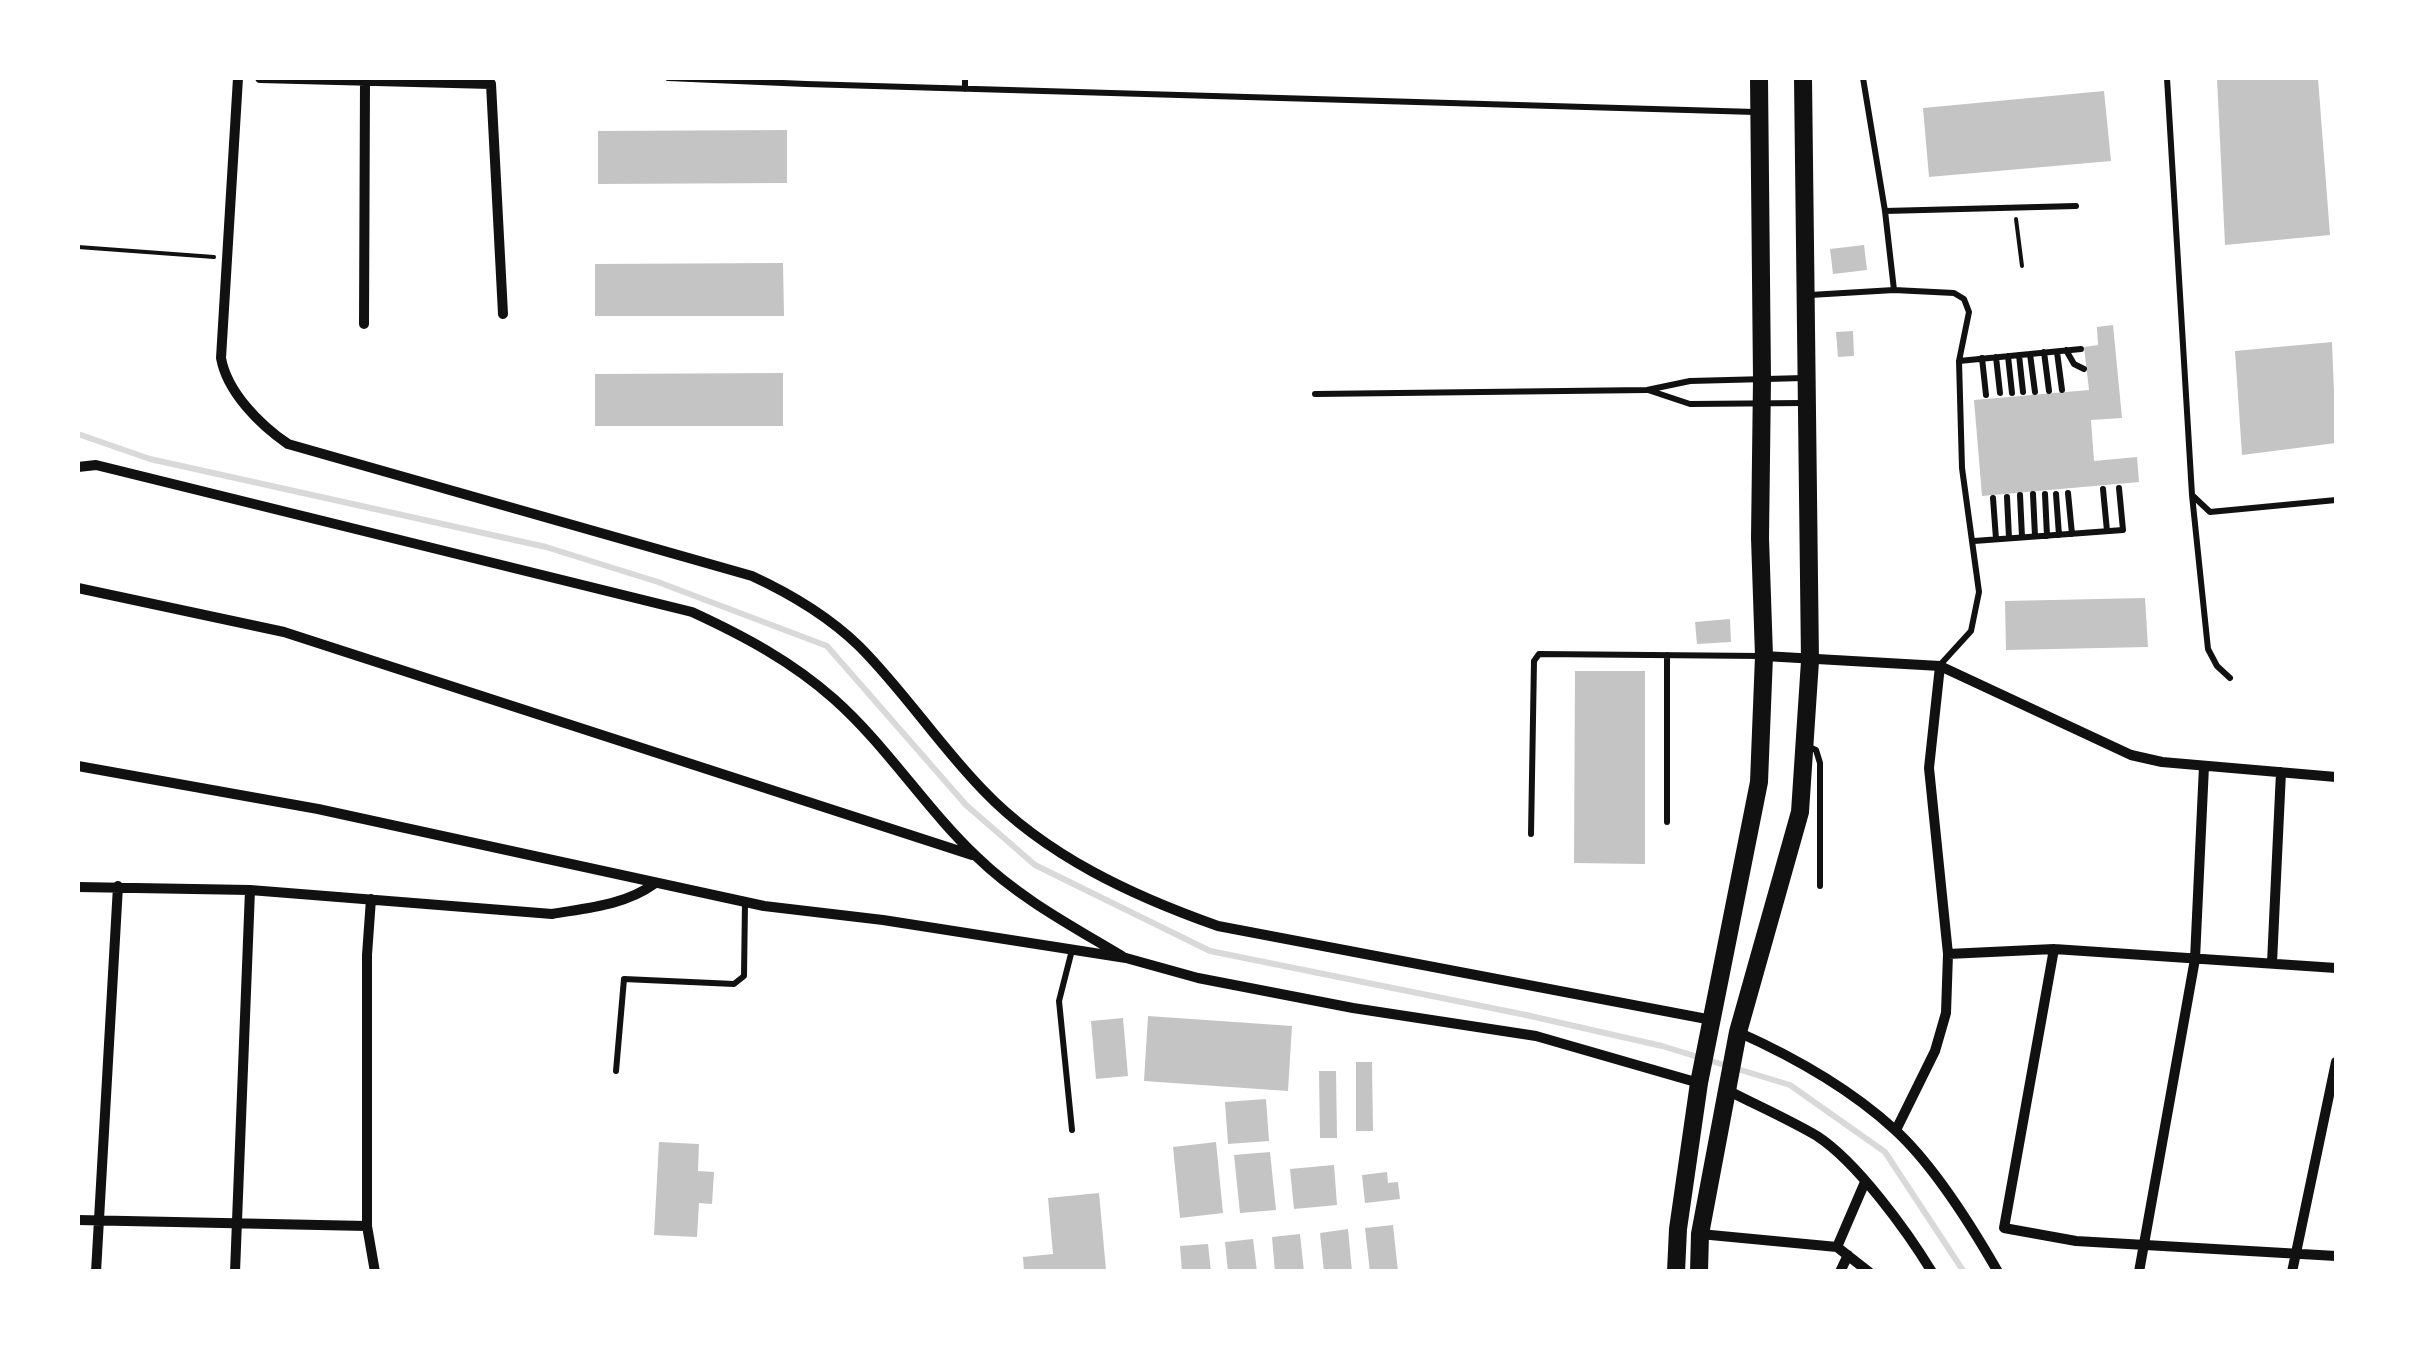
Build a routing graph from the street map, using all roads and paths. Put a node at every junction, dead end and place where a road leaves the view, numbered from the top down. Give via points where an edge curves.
1 (238, 78) edge
2 (260, 78) edge
3 (668, 78) edge
4 (965, 78) edge
5 (1759, 78) edge
6 (1803, 78) edge
7 (1863, 78) edge
8 (2166, 78) edge
9 (365, 80) junction
10 (420, 80) edge
11 (965, 89) junction
12 (1759, 112) junction
13 (2076, 206) dead end
14 (2015, 210) junction
15 (1885, 211) junction
16 (78, 247) edge
17 (228, 258) junction
18 (2022, 266) dead end
19 (1894, 290) junction
20 (1804, 296) junction
21 (503, 314) dead end
22 (364, 324) dead end
23 (2081, 349) dead end
24 (2066, 350) junction
25 (2044, 352) junction
26 (2057, 352) junction
27 (2030, 354) junction
28 (2019, 355) junction
29 (2008, 356) junction
30 (1996, 357) junction
31 (1982, 358) junction
32 (1959, 361) junction
33 (2084, 369) dead end
34 (1762, 378) junction
35 (1805, 378) junction
36 (1646, 390) junction
37 (2062, 390) dead end
38 (2023, 392) dead end
39 (2035, 392) dead end
40 (2049, 392) dead end
41 (2000, 393) dead end
42 (2012, 393) dead end
43 (1315, 394) dead end
44 (1986, 396) dead end
45 (1806, 403) junction
46 (1762, 404) junction
47 (78, 467) edge
48 (2119, 488) dead end
49 (2103, 489) dead end
50 (2068, 493) dead end
51 (2033, 494) dead end
52 (2044, 494) dead end
53 (2056, 494) dead end
54 (2020, 495) dead end
55 (2192, 496) junction
56 (2007, 497) dead end
57 (1992, 498) dead end
58 (2336, 500) edge
59 (2107, 531) junction
60 (2072, 534) junction
61 (2059, 535) junction
62 (2035, 536) junction
63 (2047, 536) junction
64 (2022, 537) junction
65 (2009, 538) junction
66 (1996, 539) junction
67 (1974, 542) junction
68 (78, 588) edge
69 (1668, 655) junction
70 (1764, 656) junction
71 (1810, 661) junction
72 (1940, 666) junction
73 (2230, 678) dead end
74 (1805, 746) junction
75 (78, 766) edge
76 (2204, 766) junction
77 (2281, 772) junction
78 (2336, 777) edge
79 (1668, 822) dead end
80 (1531, 834) dead end
81 (975, 856) junction
82 (654, 884) junction
83 (118, 886) junction
84 (1820, 886) dead end
85 (78, 887) edge
86 (250, 890) junction
87 (371, 899) junction
88 (745, 902) junction
89 (2054, 949) junction
90 (1072, 950) junction
91 (1948, 954) junction
92 (1126, 958) junction
93 (2195, 959) junction
94 (2272, 964) junction
95 (2336, 968) edge
96 (1711, 1026) junction
97 (1737, 1035) junction
98 (2336, 1062) edge
99 (616, 1071) dead end
100 (1700, 1080) junction
101 (1727, 1087) junction
102 (1072, 1130) dead end
103 (1896, 1130) junction
104 (1865, 1182) junction
105 (78, 1220) edge
106 (98, 1220) junction
107 (236, 1224) junction
108 (367, 1226) junction
109 (1700, 1234) junction
110 (2144, 1244) junction
111 (1837, 1247) junction
112 (2296, 1254) junction
113 (1848, 1255) junction
114 (2336, 1256) edge
115 (96, 1272) edge
116 (234, 1272) edge
117 (375, 1272) edge
118 (1676, 1272) edge
119 (1699, 1272) edge
120 (1840, 1272) edge
121 (1868, 1272) edge
122 (1932, 1272) edge
123 (1998, 1272) edge
124 (2139, 1272) edge
125 (2292, 1272) edge

1 - 17 street
2 - 9 street
3 - 11 lane
4 - 11 lane
5 - 12 main road
6 - 20 main road
7 - 15 lane
8 - 55 lane
9 - 10 street
9 - 22 street
10 - 21 street via 492,84
11 - 12 lane
12 - 34 main road
13 - 14 lane
14 - 15 lane
14 - 18 path
15 - 19 lane
16 - 17 path
17 - 96 street via 224,373 270,432 305,451 778,588 859,646 1015,820 1097,874 1218,926
19 - 20 lane
19 - 32 lane via 1954,293 1964,300 1969,312
20 - 35 main road
23 - 24 lane
24 - 26 lane
24 - 33 lane
25 - 26 lane
25 - 27 lane
25 - 40 lane
26 - 37 lane
27 - 28 lane
27 - 39 lane
28 - 29 lane
28 - 38 lane
29 - 30 lane
29 - 42 lane
30 - 31 lane
30 - 41 lane
31 - 32 lane
31 - 44 lane
32 - 67 lane via 1962,468
34 - 35 lane
34 - 36 lane
34 - 46 main road
35 - 45 main road
36 - 43 lane
36 - 46 lane via 1690,404
45 - 46 lane
45 - 71 main road
46 - 70 main road
47 - 81 street via 96,465 692,612 753,640 837,701
48 - 59 lane via 2124,530
49 - 59 lane
50 - 60 lane
51 - 62 lane
52 - 63 lane
53 - 61 lane
54 - 64 lane
55 - 58 lane via 2210,512
55 - 73 lane via 2208,648
56 - 65 lane
57 - 66 lane
59 - 60 lane
60 - 61 lane
61 - 63 lane
62 - 63 lane
62 - 64 lane
64 - 65 lane
65 - 66 lane
66 - 67 lane
67 - 72 lane via 1979,592 1971,632
68 - 81 street via 284,632
69 - 70 lane
69 - 79 lane
69 - 80 lane via 1535,658
70 - 71 street
70 - 96 main road via 1759,782
71 - 72 street
71 - 74 main road
72 - 76 street via 2131,755
72 - 91 street via 1929,768
74 - 84 lane via 1816,750 1820,763
74 - 97 main road via 1800,812
75 - 82 street via 354,816
76 - 77 street
76 - 93 street
77 - 78 street
77 - 94 street
81 - 92 street via 1033,902
82 - 87 street via 602,906 552,914
82 - 88 street
83 - 85 street
83 - 86 street
83 - 106 street
86 - 87 street
86 - 107 street
87 - 108 street
88 - 90 street
88 - 99 lane via 741,981 624,979
89 - 91 street
89 - 93 street
89 - 110 street via 2004,1228
90 - 92 street
90 - 102 lane via 1059,1001
91 - 103 street via 1946,1013 1936,1050
92 - 100 street via 1353,1008 1536,1036
93 - 94 street
93 - 110 street
94 - 95 street
96 - 100 main road
97 - 101 main road
97 - 103 street via 1796,1058
98 - 112 street
100 - 118 main road
101 - 104 street via 1820,1138
101 - 109 main road
103 - 123 street
104 - 111 street
104 - 122 street
105 - 106 street
106 - 107 street
106 - 115 street
107 - 108 street
107 - 116 street
108 - 117 street
109 - 111 street
109 - 119 main road
110 - 112 street
110 - 124 street
111 - 113 street
112 - 114 street
112 - 125 street
113 - 120 street
113 - 121 street

